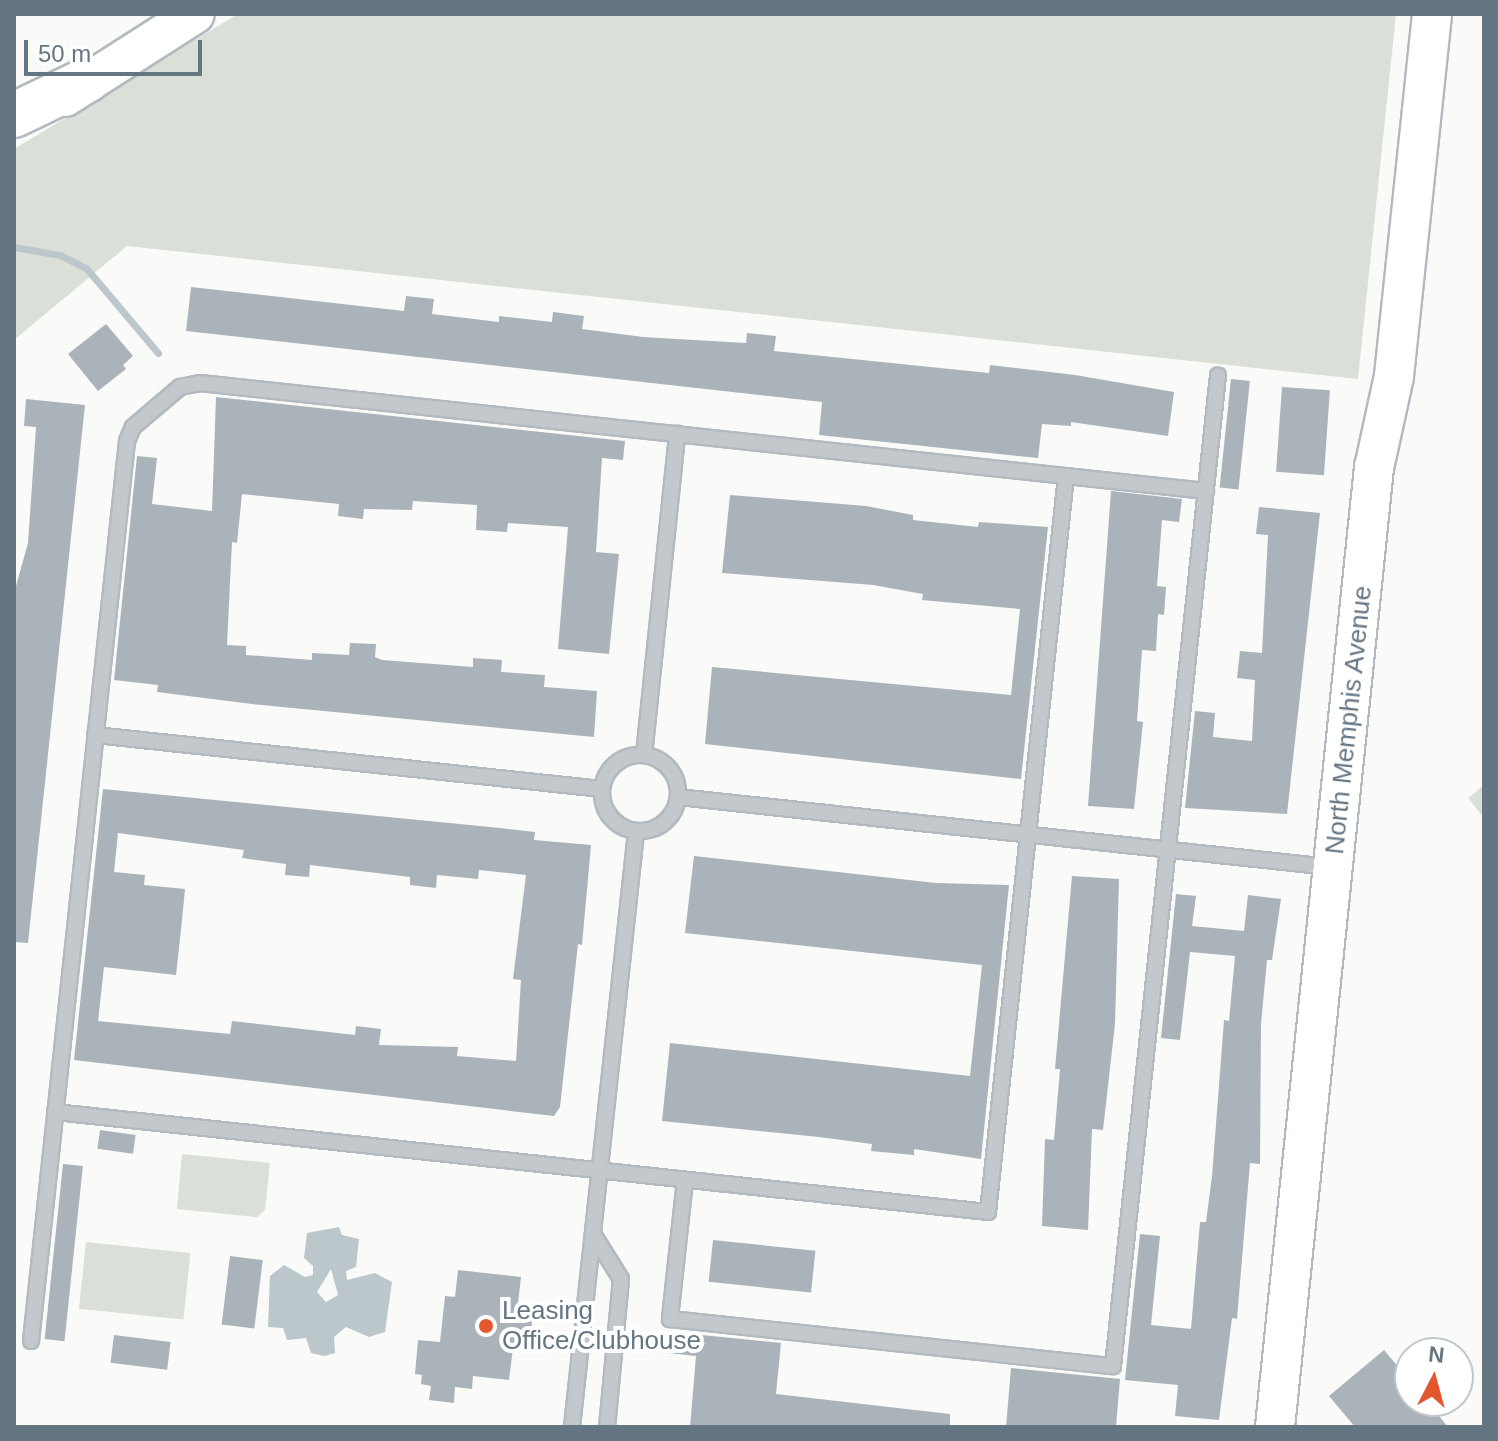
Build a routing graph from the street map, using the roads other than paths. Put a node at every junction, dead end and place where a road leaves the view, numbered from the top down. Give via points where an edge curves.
1 (195, 14) edge
2 (1432, 14) edge
3 (87, 80) junction
4 (14, 115) edge
5 (14, 134) edge
6 (1218, 376) dead end
7 (677, 434) junction
8 (1066, 476) junction
9 (1206, 491) junction
10 (95, 735) junction
11 (644, 755) junction
12 (602, 789) junction
13 (678, 797) junction
14 (636, 832) junction
15 (1028, 835) junction
16 (1168, 850) junction
17 (1335, 868) junction
18 (55, 1112) junction
19 (600, 1171) junction
20 (685, 1180) junction
21 (593, 1234) junction
22 (31, 1341) dead end
23 (572, 1427) edge
24 (607, 1427) edge
25 (1275, 1427) edge

1 - 3 street
2 - 17 street, North Memphis Avenue via 1394,376 1374,468
3 - 4 highway
3 - 5 street
6 - 9 lane
7 - 8 lane
7 - 10 lane via 200,383 180,387 129,433
7 - 11 lane
8 - 9 lane
8 - 15 lane
9 - 16 lane
10 - 12 lane
10 - 18 lane
11 - 12 lane via 619,761
11 - 13 lane via 667,766
12 - 14 lane via 607,814
13 - 14 lane via 660,826
13 - 15 lane
14 - 19 lane
15 - 16 lane
15 - 20 lane via 988,1212
16 - 17 lane
16 - 20 lane via 1113,1366 670,1319
17 - 25 street, North Memphis Avenue
18 - 19 lane
18 - 22 lane
19 - 20 lane
19 - 21 lane
21 - 23 lane
21 - 24 lane via 621,1279

